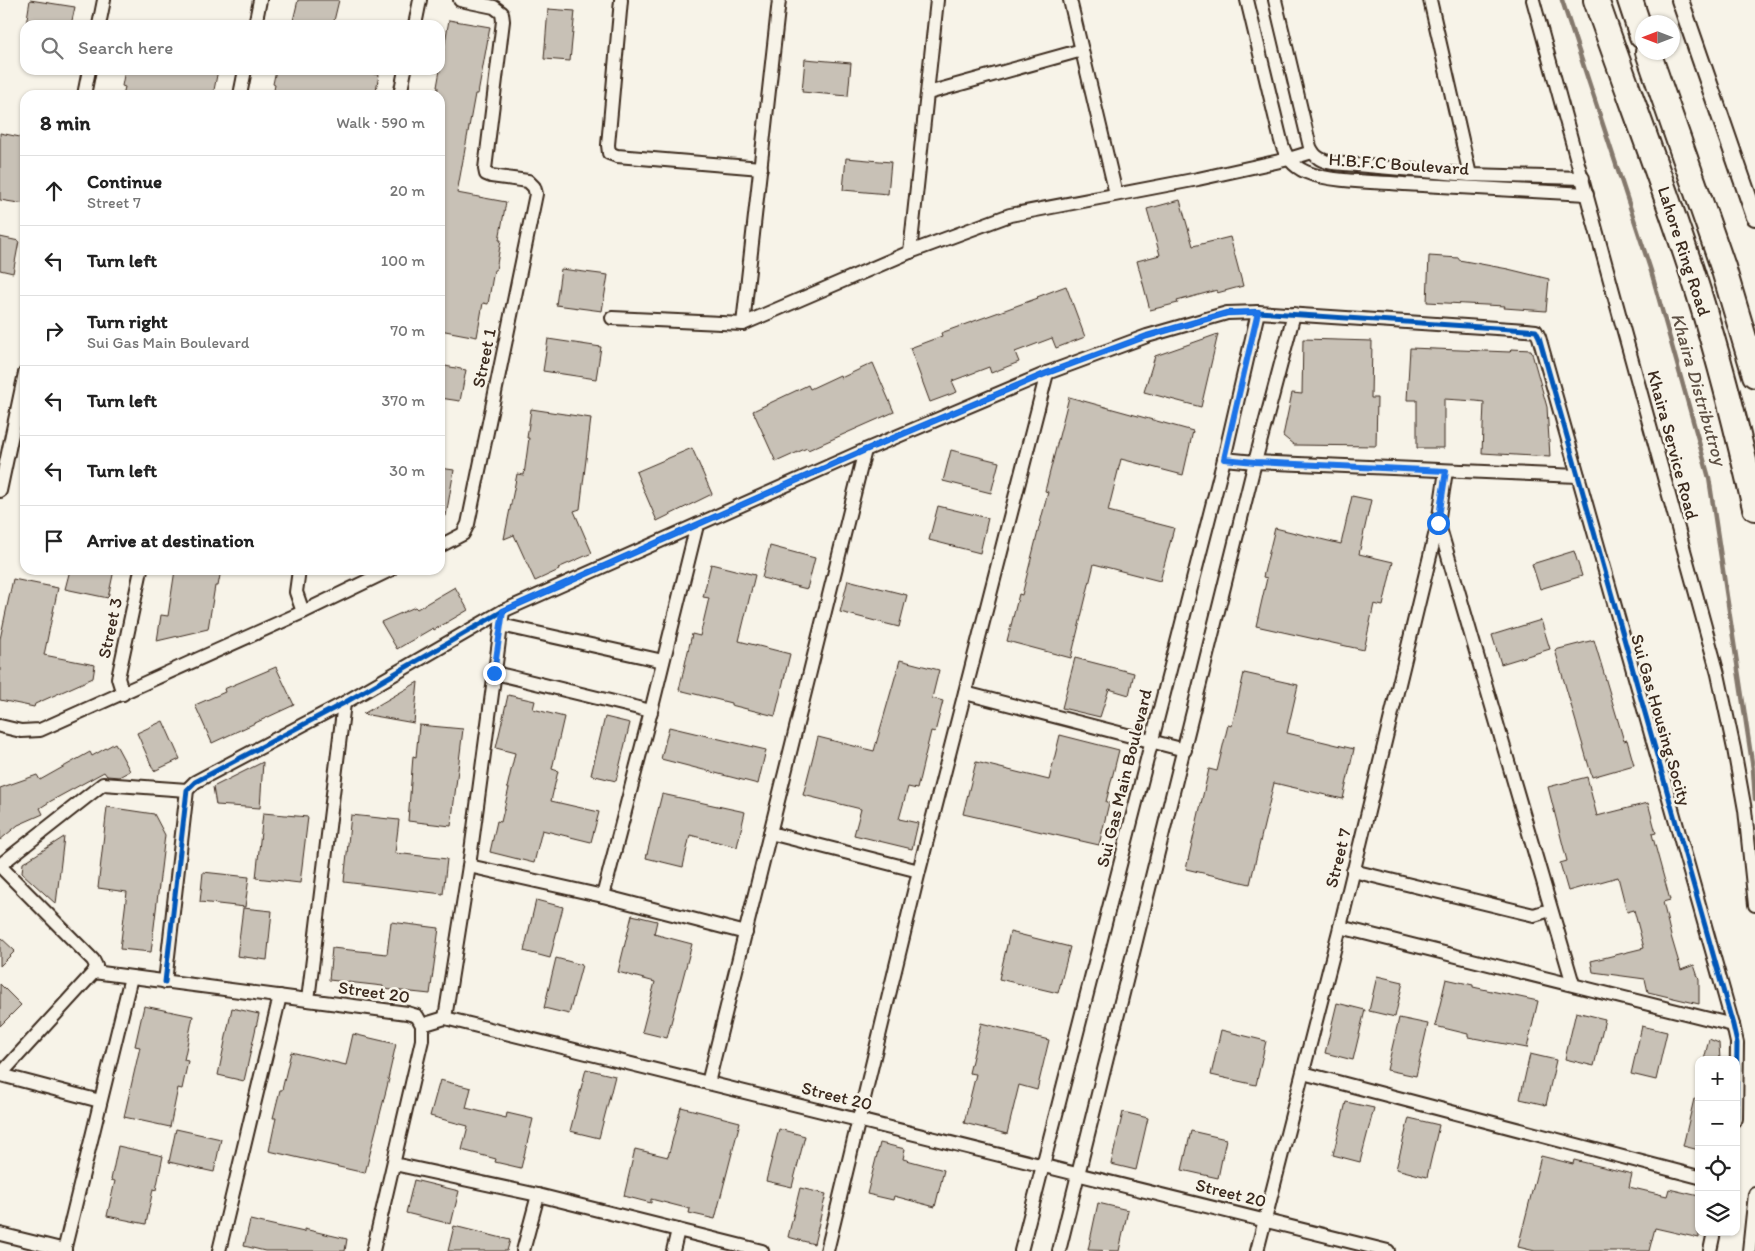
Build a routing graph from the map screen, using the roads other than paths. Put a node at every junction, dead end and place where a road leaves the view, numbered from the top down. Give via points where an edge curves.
1 (104, 0) edge
2 (260, 0) edge
3 (420, 0) edge
4 (460, 0) edge
5 (622, 0) edge
6 (779, 0) edge
7 (937, 0) edge
8 (1070, 0) edge
9 (1247, 0) edge
10 (1275, 0) edge
11 (1430, 0) edge
12 (1533, 0) edge
13 (1596, 0) edge
14 (1630, 0) edge
15 (1680, 0) edge
16 (1635, 15) edge
17 (100, 20) edge
18 (255, 20) edge
19 (416, 20) edge
20 (1082, 50) junction
21 (1651, 60) edge
22 (88, 75) edge
23 (244, 75) edge
24 (404, 75) edge
25 (85, 90) edge
26 (241, 90) edge
27 (401, 90) edge
28 (928, 93) junction
29 (1312, 152) junction
30 (1288, 159) junction
31 (761, 168) junction
32 (1470, 175) junction
33 (1583, 178) junction
34 (1116, 194) junction
35 (1587, 194) junction
36 (1755, 217) edge
37 (910, 252) junction
38 (1258, 312) junction
39 (1294, 314) junction
40 (612, 318) dead end
41 (743, 324) junction
42 (1047, 373) junction
43 (1755, 375) edge
44 (20, 397) edge
45 (865, 450) junction
46 (1224, 459) junction
47 (1255, 462) junction
48 (1446, 471) junction
49 (1578, 476) junction
50 (0, 491) edge
51 (1755, 508) edge
52 (1438, 523) junction
53 (697, 525) junction
54 (445, 544) edge
55 (140, 575) edge
56 (298, 575) edge
57 (380, 575) edge
58 (503, 611) junction
59 (303, 612) junction
60 (501, 625) junction
61 (663, 661) junction
62 (494, 673) junction
63 (965, 693) junction
64 (123, 694) junction
65 (344, 703) junction
66 (651, 711) junction
67 (0, 726) edge
68 (1152, 742) junction
69 (1185, 750) junction
70 (187, 790) junction
71 (770, 833) junction
72 (0, 866) edge
73 (469, 866) junction
74 (919, 871) junction
75 (1353, 871) junction
76 (603, 896) junction
77 (1755, 905) edge
78 (1550, 910) junction
79 (1340, 927) junction
80 (746, 933) junction
81 (94, 972) junction
82 (131, 977) junction
83 (165, 982) junction
84 (1573, 984) junction
85 (280, 996) junction
86 (308, 1000) junction
87 (445, 1018) junction
88 (422, 1025) junction
89 (1733, 1025) junction
90 (1303, 1073) junction
91 (0, 1075) edge
92 (708, 1083) junction
93 (100, 1101) junction
94 (1736, 1101) edge
95 (859, 1119) junction
96 (394, 1164) junction
97 (1042, 1165) junction
98 (1078, 1174) junction
99 (1695, 1177) edge
100 (1755, 1194) edge
101 (538, 1195) junction
102 (1264, 1219) junction
103 (678, 1230) junction
104 (0, 1234) edge
105 (1713, 1236) edge
106 (64, 1250) edge
107 (219, 1251) edge
108 (373, 1251) edge
109 (523, 1251) edge
110 (673, 1251) edge
111 (762, 1251) edge
112 (827, 1251) edge
113 (1021, 1251) edge
114 (1059, 1251) edge
115 (1256, 1251) edge
116 (1388, 1251) edge
117 (1710, 1251) edge
118 (1749, 1251) edge

1 - 17 street
2 - 18 street
3 - 19 street
4 - 54 street, Street 1 via 494,7 502,13 484,168 486,174 528,181 536,194 468,524 462,534
5 - 31 street via 609,153
6 - 31 street
7 - 28 street
8 - 20 street
9 - 30 street
10 - 29 street, H.B.F.C Boulevard
11 - 32 street
12 - 33 street, Khaira Service Road
13 - 51 highway, Lahore Ring Road via 1699,295 1732,410
14 - 16 highway
15 - 36 street
20 - 28 street
20 - 34 street
21 - 43 highway, Lahore Ring Road
22 - 25 street
23 - 26 street
24 - 27 street
28 - 37 street
29 - 30 street
29 - 32 street, H.B.F.C Boulevard via 1319,159 1334,163
30 - 34 street
30 - 35 street, H.B.F.C Boulevard via 1307,173 1342,179
31 - 41 street
32 - 33 street, H.B.F.C Boulevard
33 - 35 street, Khaira Service Road
34 - 37 street via 1010,216
35 - 77 street, Khaira Service Road via 1718,674 1744,810
37 - 41 street
38 - 39 street
38 - 42 street via 1227,313 1147,336
38 - 46 street, Sui Gas Main Boulevard
39 - 47 street
39 - 49 street, Sui Gas Housing Socity via 1536,331
40 - 41 street
42 - 45 street
42 - 63 street
44 - 50 street
45 - 53 street
45 - 71 street
46 - 47 street
46 - 68 street, Sui Gas Main Boulevard
47 - 48 street
47 - 69 street
48 - 49 street
48 - 52 street, Street 7
49 - 89 street, Sui Gas Housing Socity
52 - 75 street, Street 7
52 - 78 street
53 - 58 street
53 - 61 street
55 - 64 street, Street 3 via 118,678
56 - 59 street via 296,592
57 - 59 street
58 - 60 street
58 - 65 street
59 - 64 street
60 - 61 street
60 - 62 street
61 - 66 street
62 - 66 street
62 - 73 street
63 - 68 street
63 - 74 street
64 - 67 street via 40,730 21,731
65 - 70 street via 195,782
65 - 86 street
66 - 76 street
68 - 69 street
68 - 97 street, Sui Gas Main Boulevard
69 - 98 street
70 - 72 street via 103,784
70 - 83 street
71 - 74 street
71 - 80 street
72 - 81 street via 92,960 96,966
73 - 76 street
73 - 87 street
74 - 95 street
75 - 78 street via 1534,914
75 - 79 street, Street 7
76 - 80 street
78 - 84 street
79 - 84 street
79 - 90 street, Street 7
80 - 92 street
81 - 82 street, Street 20
81 - 91 street
82 - 83 street, Street 20
82 - 93 street
83 - 85 street, Street 20
84 - 89 street
85 - 86 street, Street 20
85 - 107 street
86 - 88 street, Street 20 via 412,1014
87 - 88 street, Street 20
87 - 92 street, Street 20
88 - 96 street via 422,1040
89 - 94 street, Sui Gas Housing Socity via 1738,1043
90 - 99 street
90 - 102 street, Street 7
91 - 93 street
92 - 95 street, Street 20
93 - 106 street
95 - 97 street, Street 20
95 - 112 street
96 - 101 street
96 - 108 street
97 - 98 street, Street 20
97 - 113 street, Sui Gas Main Boulevard
98 - 102 street, Street 20
98 - 114 street
100 - 118 street
101 - 103 street
101 - 109 street
102 - 115 street, Street 7
102 - 116 street, Street 20
103 - 110 street
103 - 111 street
104 - 106 street
105 - 117 street

